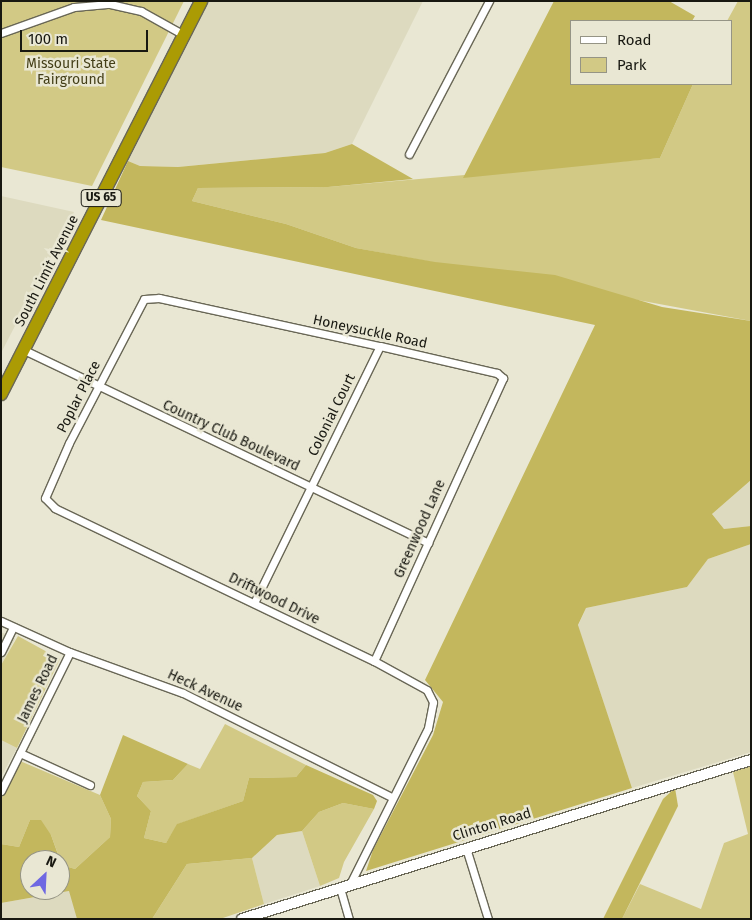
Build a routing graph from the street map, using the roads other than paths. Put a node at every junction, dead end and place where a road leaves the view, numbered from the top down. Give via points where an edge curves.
1 (201, 1) edge
2 (489, 1) edge
3 (1, 33) edge
4 (184, 34) junction
5 (409, 154) dead end
6 (199, 307) joint
7 (380, 346) junction
8 (24, 350) junction
9 (99, 388) junction
10 (1, 394) edge
11 (490, 408) joint
12 (311, 488) junction
13 (102, 531) joint
14 (428, 543) junction
15 (254, 604) junction
16 (1, 621) edge
17 (13, 627) junction
18 (1, 652) edge
19 (70, 652) junction
20 (374, 661) junction
21 (20, 753) junction
22 (751, 760) edge
23 (90, 785) dead end
24 (1, 791) edge
25 (392, 797) junction
26 (466, 848) junction
27 (350, 884) junction
28 (340, 888) junction
29 (242, 919) edge
30 (349, 919) edge
31 (488, 919) edge

1 - 4 highway, South Limit Avenue / US 65
2 - 5 street
3 - 4 street via 74,6 110,4 141,11
4 - 8 highway, South Limit Avenue / US 65
6 - 7 street, Honeysuckle Road
6 - 9 street, Poplar Place via 159,298 144,299
7 - 11 street, Honeysuckle Road via 501,376
7 - 12 street, Colonial Court
8 - 9 street, Country Club Boulevard
8 - 10 highway, South Limit Avenue / US 65
9 - 12 street, Country Club Boulevard
9 - 13 street, Poplar Place via 45,498 55,508
11 - 14 street, Greenwood Lane
12 - 14 street, Country Club Boulevard
12 - 15 street, Colonial Court
13 - 15 street, Driftwood Drive
14 - 20 street, Greenwood Lane
15 - 20 street, Driftwood Drive
16 - 17 street, Heck Avenue
17 - 18 street
17 - 19 street, Heck Avenue
19 - 21 street, James Road
19 - 25 street, Heck Avenue via 183,693
20 - 25 street, Driftwood Drive via 418,684 431,696 433,709 428,728
21 - 23 street
21 - 24 street, James Road
22 - 26 street, Clinton Road
25 - 27 street
26 - 27 street, Clinton Road
26 - 31 street
27 - 28 street, Clinton Road
28 - 29 street, Clinton Road
28 - 30 street

